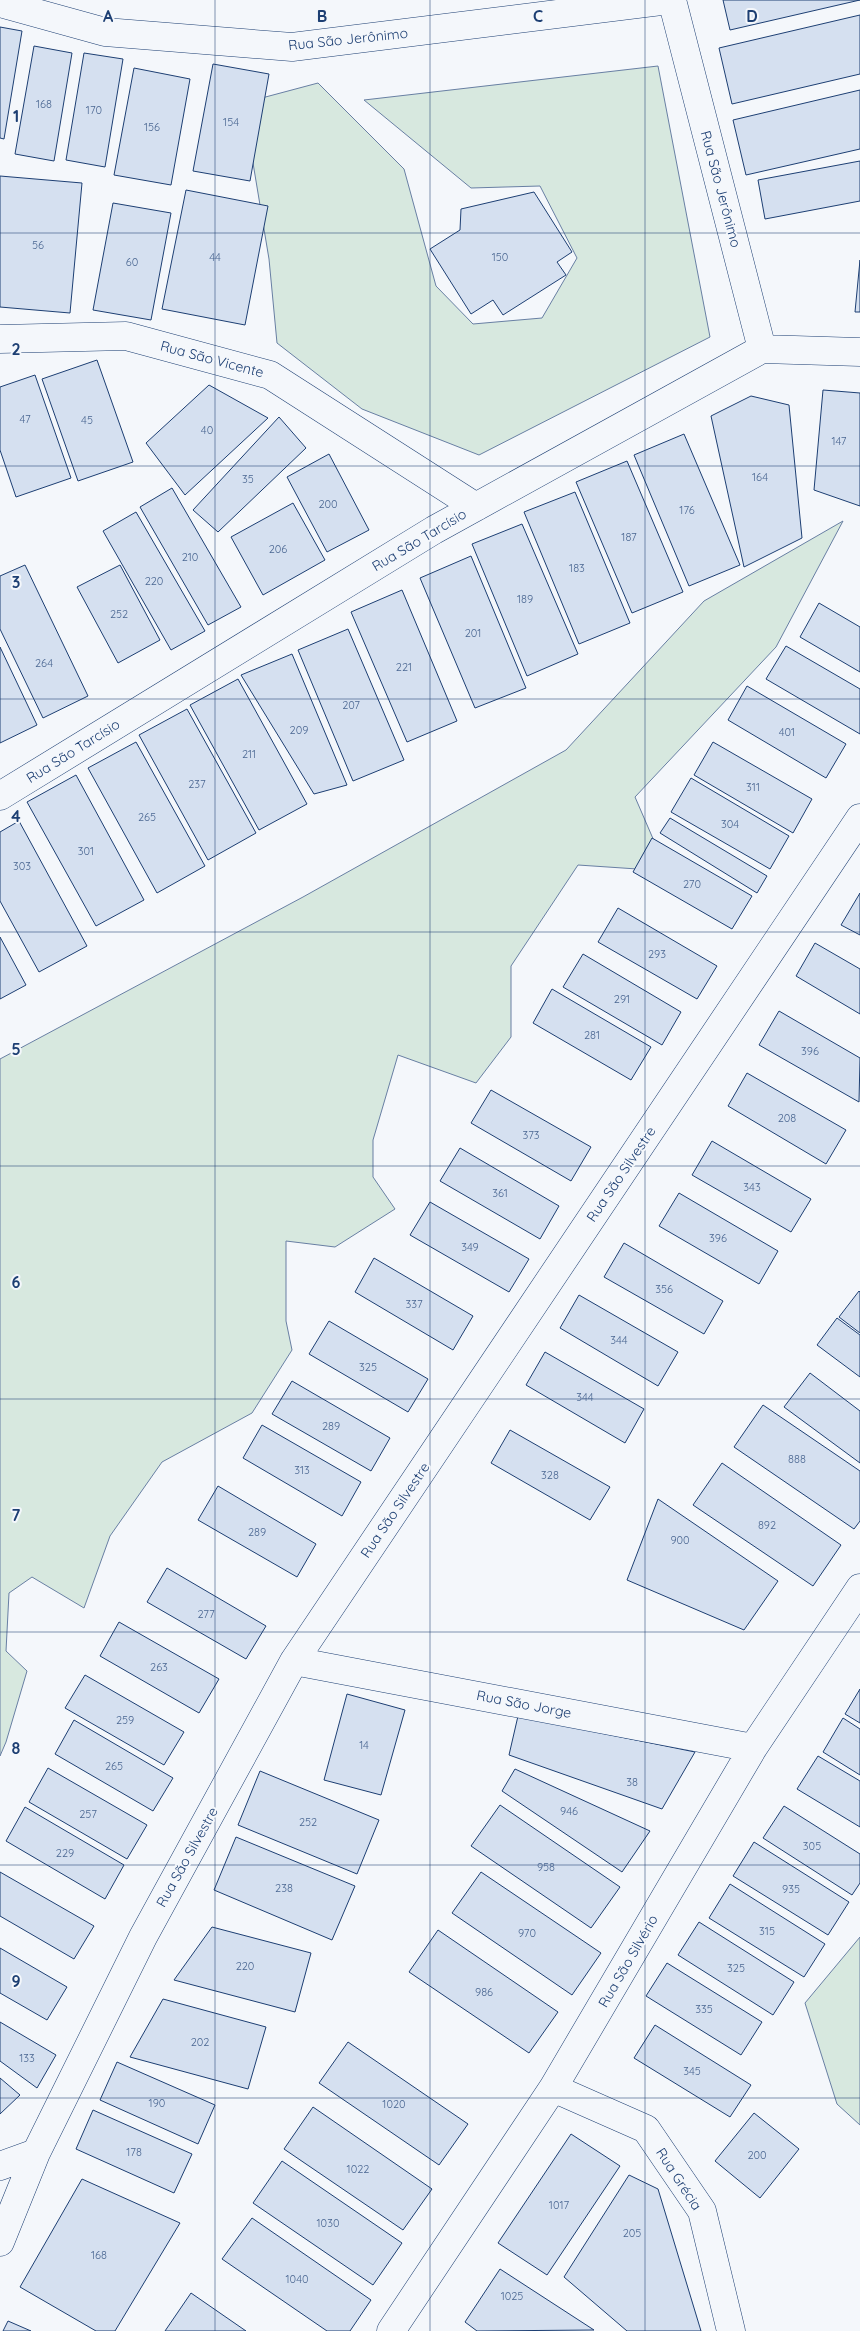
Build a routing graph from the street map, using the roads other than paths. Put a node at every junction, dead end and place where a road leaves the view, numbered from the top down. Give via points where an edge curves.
1 (670, 0) edge
2 (0, 3) edge
3 (0, 339) edge
4 (762, 349) junction
5 (860, 352) edge
6 (476, 507) junction
7 (0, 796) edge
8 (860, 818) edge
9 (860, 1588) edge
10 (294, 1661) junction
11 (753, 1748) junction
12 (553, 2088) junction
13 (36, 2153) junction
14 (0, 2166) edge
15 (0, 2242) edge
16 (391, 2331) edge
17 (731, 2331) edge

1 - 2 street, Rua São Jerônimo via 292,47 105,32
1 - 4 street, Rua São Jerônimo
3 - 6 street, Rua São Vicente via 126,336 270,375
4 - 5 street
4 - 6 street, Rua São Tarcísio
6 - 7 street, Rua São Tarcísio via 425,535
8 - 10 street, Rua São Silvestre
9 - 11 street, Rua São Silvério
10 - 11 street, Rua São Jorge
10 - 13 street, Rua São Silvestre via 143,1937
11 - 12 street, Rua São Silvério
12 - 16 street, Rua São Silvério
12 - 17 street, Rua Grécia via 646,2129 702,2212
13 - 14 street
13 - 15 street, Rua São Silvestre

